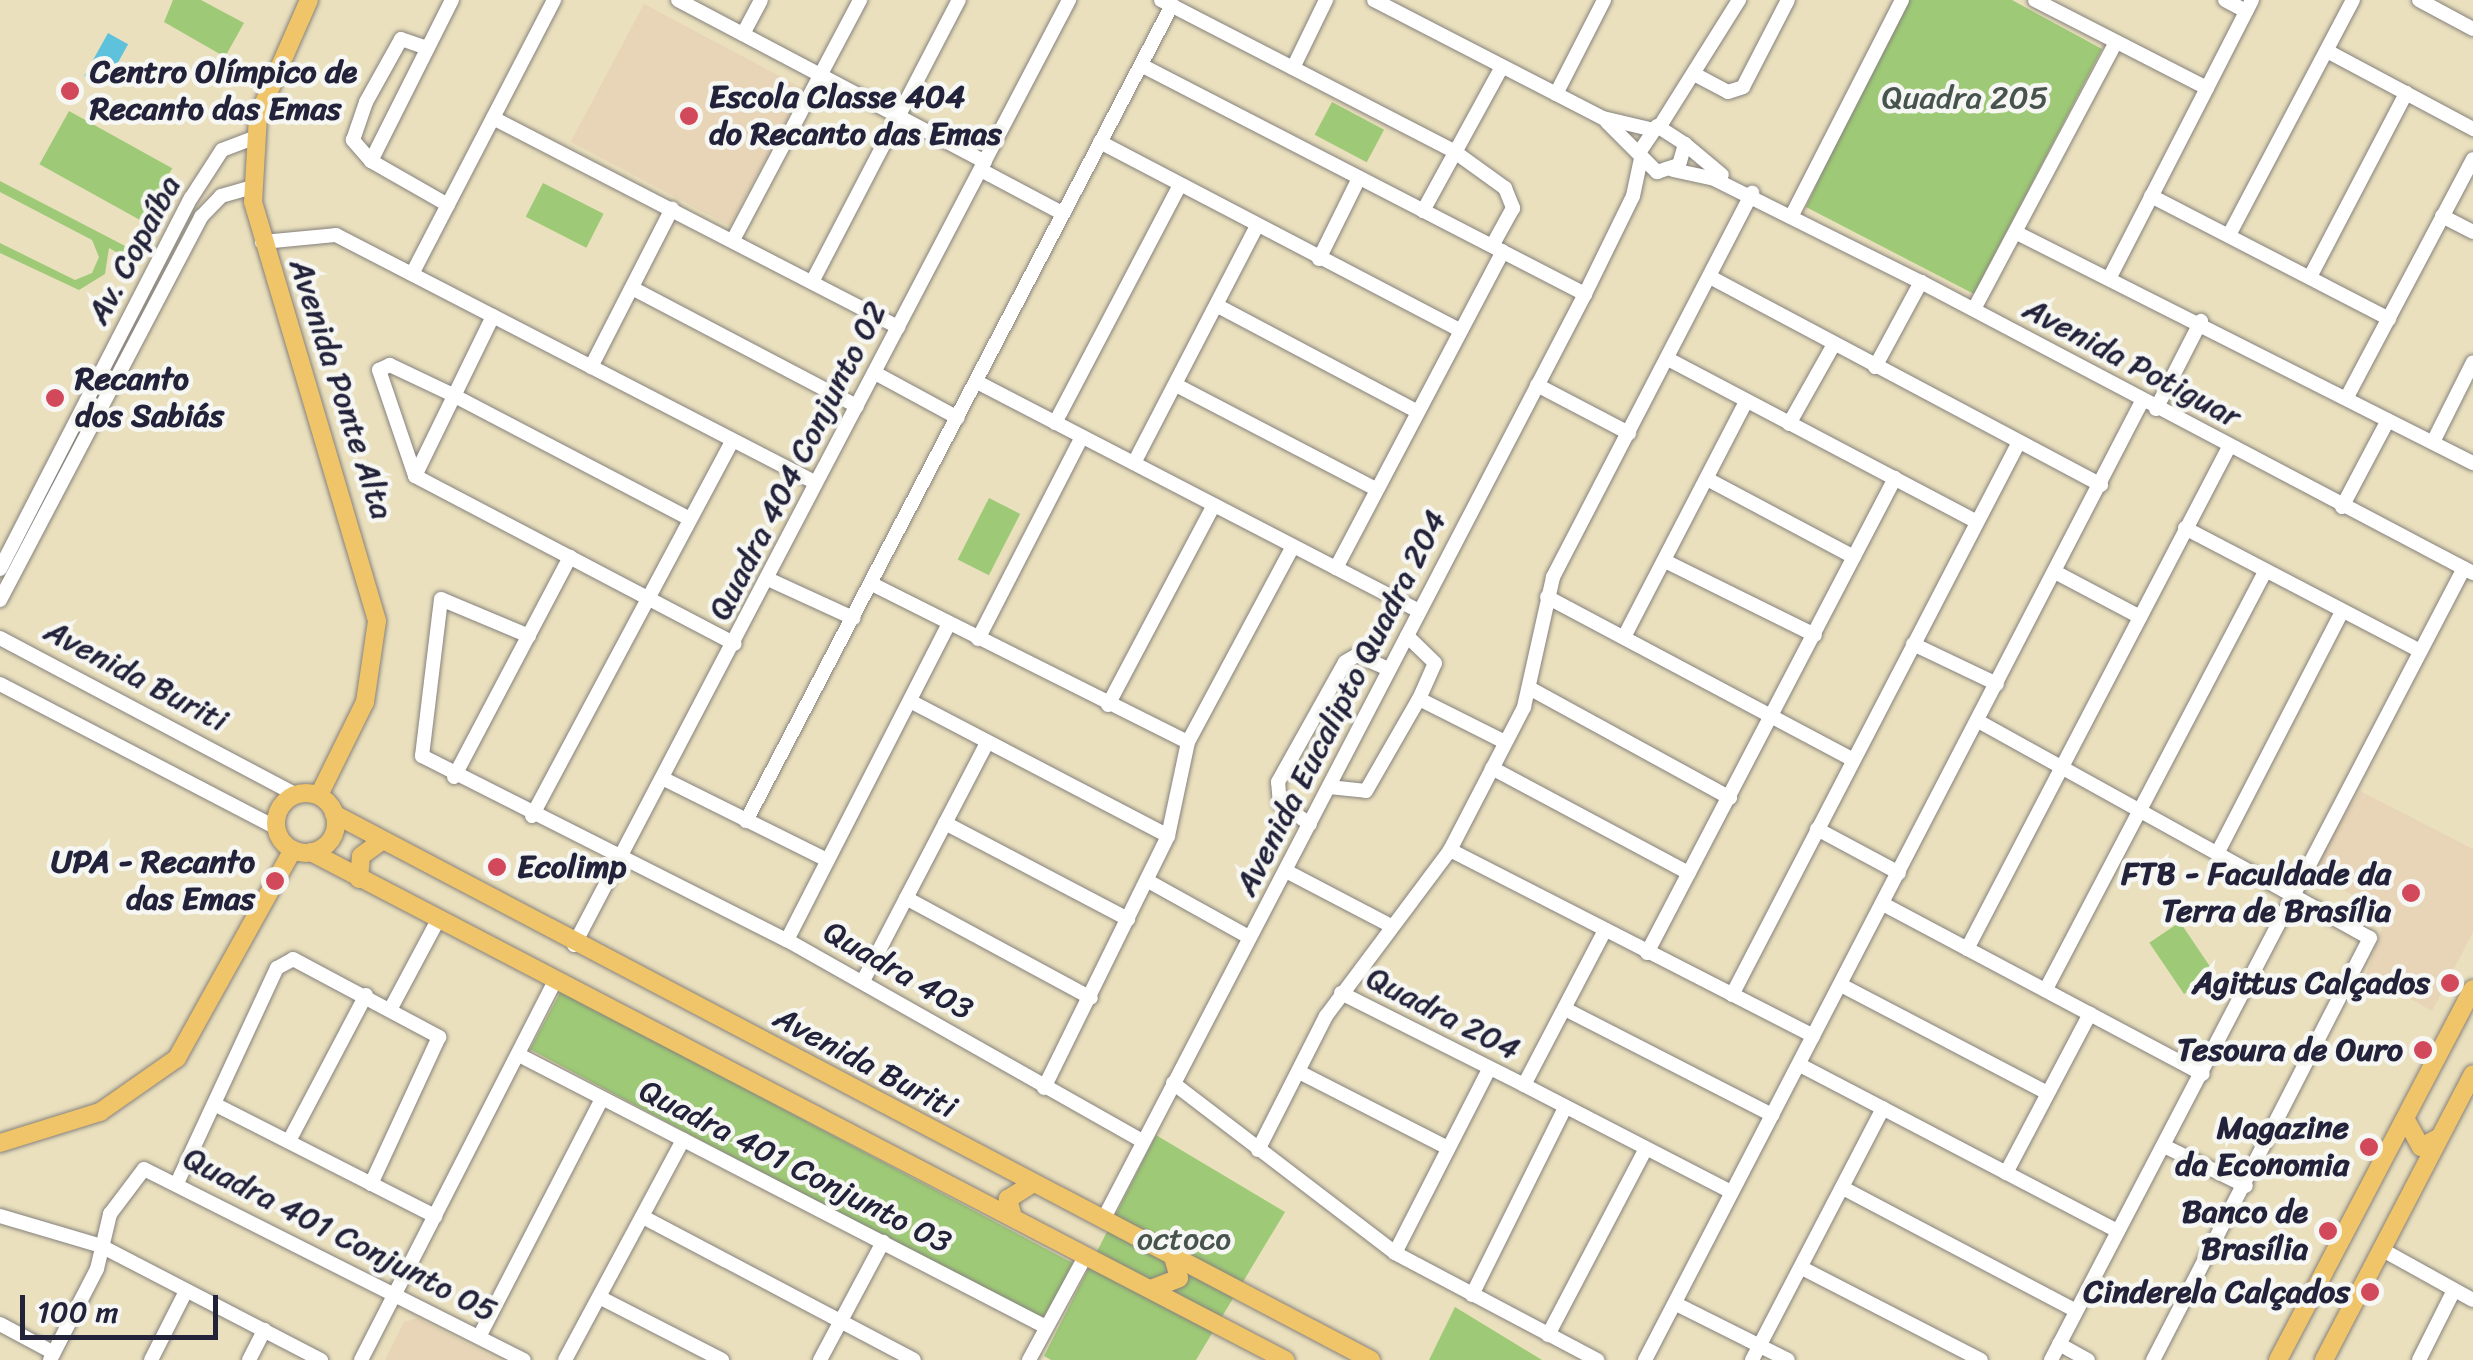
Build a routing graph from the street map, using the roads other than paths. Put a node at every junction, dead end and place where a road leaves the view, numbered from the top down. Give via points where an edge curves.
1 (309, 0) edge
2 (452, 0) edge
3 (554, 0) edge
4 (678, 0) edge
5 (761, 0) edge
6 (860, 0) edge
7 (960, 0) edge
8 (1069, 0) edge
9 (1326, 0) edge
10 (1374, 0) edge
11 (1604, 0) edge
12 (1739, 0) edge
13 (1788, 0) edge
14 (1902, 0) edge
15 (2035, 0) edge
16 (2226, 0) edge
17 (2353, 0) edge
18 (2420, 0) edge
19 (1166, 3) edge
20 (1392, 4) edge
21 (2249, 5) edge
22 (2061, 6) edge
23 (2473, 29) edge
24 (743, 34) junction
25 (2116, 42) junction
26 (426, 48) junction
27 (2327, 51) junction
28 (1141, 64) junction
29 (1292, 68) junction
30 (1502, 68) junction
31 (822, 74) junction
32 (1700, 74) junction
33 (2206, 88) junction
34 (2406, 93) junction
35 (1556, 94) junction
36 (900, 116) junction
37 (494, 118) junction
38 (1603, 118) junction
39 (1656, 127) junction
40 (2473, 129) edge
41 (253, 138) junction
42 (1684, 140) junction
43 (1100, 142) junction
44 (1455, 152) junction
45 (1640, 156) junction
46 (2473, 159) edge
47 (370, 161) junction
48 (983, 166) junction
49 (1669, 172) junction
50 (1359, 178) junction
51 (1180, 184) junction
52 (252, 187) junction
53 (2151, 196) junction
54 (1755, 199) junction
55 (448, 206) junction
56 (672, 209) junction
57 (1423, 211) junction
58 (1626, 212) junction
59 (1062, 213) junction
60 (2442, 216) junction
61 (1791, 217) junction
62 (1257, 226) junction
63 (2473, 232) edge
64 (2018, 233) junction
65 (2228, 235) junction
66 (733, 240) junction
67 (262, 242) junction
68 (1497, 248) junction
69 (1319, 258) junction
70 (412, 274) junction
71 (2112, 274) junction
72 (2310, 277) junction
73 (1710, 278) junction
74 (812, 282) junction
75 (1920, 282) junction
76 (632, 288) junction
77 (1585, 294) junction
78 (1218, 306) junction
79 (1974, 310) junction
80 (493, 316) junction
81 (2388, 319) junction
82 (2201, 321) junction
83 (898, 327) junction
84 (1460, 330) junction
85 (1833, 346) junction
86 (1668, 359) junction
87 (2473, 362) edge
88 (591, 366) junction
89 (1874, 367) junction
90 (875, 373) junction
91 (977, 382) junction
92 (1176, 385) junction
93 (1536, 385) junction
94 (451, 394) junction
95 (2347, 397) junction
96 (1746, 402) junction
97 (2149, 405) junction
98 (858, 406) junction
99 (1416, 411) junction
100 (958, 418) junction
101 (2388, 420) junction
102 (1056, 423) junction
103 (1789, 424) junction
104 (1630, 433) junction
105 (1082, 437) junction
106 (733, 440) junction
107 (2432, 442) junction
108 (2018, 444) junction
109 (2230, 447) junction
110 (2473, 463) edge
111 (1134, 464) junction
112 (414, 476) junction
113 (1895, 478) junction
114 (1709, 480) junction
115 (816, 483) junction
116 (2101, 485) junction
117 (1376, 489) junction
118 (1214, 505) junction
119 (2342, 507) junction
120 (690, 519) junction
121 (1977, 522) junction
122 (2185, 528) junction
123 (1293, 546) junction
124 (570, 557) junction
125 (1854, 557) junction
126 (1666, 562) junction
127 (0, 568) edge
128 (1336, 568) junction
129 (2468, 570) edge
130 (2265, 571) junction
131 (2057, 573) junction
132 (768, 579) junction
133 (872, 584) junction
134 (648, 596) junction
135 (1546, 597) junction
136 (0, 600) edge
137 (1419, 610) junction
138 (2342, 612) junction
139 (2140, 617) junction
140 (854, 618) junction
141 (949, 624) junction
142 (1816, 634) junction
143 (529, 636) junction
144 (1407, 636) junction
145 (1624, 637) junction
146 (0, 638) edge
147 (978, 639) junction
148 (735, 644) junction
149 (1913, 644) junction
150 (2420, 651) junction
151 (1388, 669) junction
152 (0, 684) edge
153 (1997, 684) junction
154 (1531, 688) junction
155 (1419, 699) junction
156 (910, 701) junction
157 (1108, 706) junction
158 (1773, 716) junction
159 (1978, 721) junction
160 (1188, 742) junction
161 (1504, 742) junction
162 (986, 743) junction
163 (1852, 759) junction
164 (2062, 766) junction
165 (1492, 768) junction
166 (454, 777) junction
167 (664, 779) junction
168 (1329, 786) junction
169 (296, 795) junction
170 (318, 796) junction
171 (1730, 798) junction
172 (2142, 807) junction
173 (334, 814) junction
174 (532, 816) junction
175 (746, 820) junction
176 (945, 824) junction
177 (1310, 824) junction
178 (277, 828) junction
179 (1817, 829) junction
180 (1168, 836) junction
181 (379, 843) junction
182 (2220, 848) junction
183 (1450, 850) junction
184 (302, 851) junction
185 (828, 860) junction
186 (620, 861) junction
187 (1286, 871) junction
188 (1898, 873) junction
189 (1689, 874) junction
190 (359, 878) junction
191 (1148, 881) junction
192 (2298, 890) junction
193 (906, 898) junction
194 (1883, 904) junction
195 (1128, 918) junction
196 (438, 920) junction
197 (1391, 926) junction
198 (1604, 930) junction
199 (1249, 937) junction
200 (787, 940) junction
201 (574, 945) junction
202 (1967, 948) junction
203 (1648, 952) junction
204 (555, 981) junction
205 (863, 981) junction
206 (643, 983) junction
207 (1841, 985) junction
208 (2473, 988) edge
209 (2046, 989) junction
210 (1341, 993) junction
211 (366, 995) junction
212 (1732, 995) junction
213 (1090, 998) junction
214 (392, 1008) junction
215 (1564, 1010) junction
216 (2090, 1014) junction
217 (626, 1016) junction
218 (1813, 1036) junction
219 (519, 1055) junction
220 (1800, 1065) junction
221 (1488, 1071) junction
222 (1299, 1072) junction
223 (2203, 1074) junction
224 (2473, 1074) edge
225 (1173, 1083) junction
226 (1524, 1085) junction
227 (1044, 1088) junction
228 (2048, 1093) junction
229 (602, 1099) junction
230 (216, 1104) junction
231 (1566, 1108) junction
232 (1883, 1108) junction
233 (1772, 1115) junction
234 (2406, 1120) junction
235 (2440, 1137) junction
236 (683, 1140) junction
237 (288, 1141) junction
238 (1142, 1141) junction
239 (0, 1143) edge
240 (2164, 1146) junction
241 (1446, 1147) junction
242 (1258, 1150) junction
243 (1645, 1150) junction
244 (2384, 1159) junction
245 (2006, 1173) junction
246 (2418, 1175) junction
247 (178, 1181) junction
248 (371, 1184) junction
249 (1032, 1184) junction
250 (2246, 1186) junction
251 (1843, 1188) junction
252 (1731, 1192) junction
253 (0, 1216) edge
254 (435, 1216) junction
255 (643, 1217) junction
256 (1013, 1217) junction
257 (1104, 1218) junction
258 (2118, 1231) junction
259 (883, 1242) junction
260 (101, 1246) junction
261 (2382, 1250) junction
262 (1395, 1253) junction
263 (1084, 1256) junction
264 (1173, 1257) junction
265 (1802, 1268) junction
266 (1150, 1290) junction
267 (2454, 1290) junction
268 (186, 1291) junction
269 (395, 1295) junction
270 (1472, 1295) junction
271 (601, 1298) junction
272 (2473, 1300) edge
273 (1676, 1304) junction
274 (2076, 1312) junction
275 (842, 1320) junction
276 (0, 1324) edge
277 (1046, 1327) junction
278 (264, 1330) junction
279 (1548, 1335) junction
280 (479, 1337) junction
281 (2059, 1344) junction
282 (1760, 1346) junction
283 (52, 1356) edge
284 (152, 1360) edge
285 (249, 1360) edge
286 (321, 1360) edge
287 (360, 1360) edge
288 (524, 1360) edge
289 (565, 1360) edge
290 (722, 1360) edge
291 (820, 1360) edge
292 (914, 1360) edge
293 (1029, 1360) edge
294 (1285, 1360) edge
295 (1371, 1360) edge
296 (1597, 1360) edge
297 (1645, 1360) edge
298 (1752, 1360) edge
299 (1788, 1360) edge
300 (1981, 1360) edge
301 (2051, 1360) edge
302 (2088, 1360) edge
303 (2152, 1360) edge
304 (2278, 1360) edge
305 (2324, 1360) edge
306 (2419, 1360) edge

1 - 41 main road, Avenida Ponte Alta via 272,72
2 - 26 street
3 - 37 street
4 - 24 street
5 - 24 street
6 - 31 street
7 - 36 street
8 - 48 street, Quadra 404 Conjunto 02
9 - 29 street
10 - 20 street, Avenida Potiguar
11 - 35 street
12 - 32 street
13 - 32 street via 1742,88 1728,92
14 - 61 street
15 - 22 street
16 - 21 street
17 - 27 street
18 - 23 street
19 - 28 street
19 - 29 street
20 - 30 street, Avenida Potiguar
21 - 33 street
22 - 25 street
24 - 31 street
25 - 33 street
25 - 64 street
26 - 47 street
26 - 47 street via 402,39 366,102 353,140
27 - 34 street
27 - 65 street
28 - 43 street
28 - 50 street
29 - 44 street
30 - 35 street, Avenida Potiguar
30 - 44 street
31 - 36 street
31 - 66 street
32 - 39 street
32 - 42 street
33 - 53 street
34 - 40 street
34 - 72 street
35 - 38 street, Avenida Potiguar
36 - 48 street
36 - 74 street
37 - 55 street
37 - 56 street
38 - 39 street, Avenida Potiguar
38 - 45 street, Avenida Potiguar
39 - 42 street, Avenida Potiguar
39 - 45 street
41 - 52 main road, Avenida Ponte Alta
41 - 127 street, Av. Copaíba via 222,150 190,198
42 - 49 street
42 - 54 street, Avenida Potiguar
43 - 51 street
43 - 59 street
44 - 57 street
44 - 68 street via 1512,194
45 - 49 street, Avenida Potiguar
45 - 58 street
46 - 60 street
47 - 55 street
48 - 59 street
48 - 83 street, Quadra 404 Conjunto 02
49 - 54 street, Avenida Potiguar
49 - 58 street
50 - 57 street
50 - 69 street
51 - 62 street
51 - 102 street
52 - 67 main road, Avenida Ponte Alta
52 - 136 street, Av. Copaíba via 221,196 202,217
53 - 65 street
53 - 71 street
54 - 61 street, Avenida Potiguar
54 - 73 street, Quadra 204
55 - 70 street
56 - 66 street
56 - 76 street
57 - 68 street
58 - 77 street, Avenida Eucalipto Quadra 204
59 - 91 street
60 - 63 street
60 - 81 street
61 - 75 street, Avenida Potiguar
62 - 69 street
62 - 78 street
64 - 71 street
64 - 79 street
65 - 72 street
66 - 74 street
67 - 70 street via 326,231
67 - 170 main road, Avenida Ponte Alta via 371,578 377,621 365,702
68 - 77 street
68 - 84 street
69 - 84 street
70 - 80 street
71 - 82 street
72 - 81 street
73 - 85 street
73 - 86 street, Quadra 204
74 - 83 street
75 - 79 street, Avenida Potiguar
75 - 89 street
76 - 88 street
76 - 98 street
77 - 93 street, Avenida Eucalipto Quadra 204
78 - 92 street
78 - 99 street
79 - 97 street, Avenida Potiguar
80 - 88 street
80 - 94 street
81 - 95 street
82 - 95 street
82 - 97 street
83 - 90 street, Quadra 404 Conjunto 02
84 - 99 street
85 - 89 street
85 - 103 street
86 - 96 street
86 - 104 street, Quadra 204
87 - 107 street
88 - 106 street
89 - 108 street
90 - 98 street, Quadra 404 Conjunto 02
90 - 100 street
91 - 100 street
91 - 102 street
92 - 111 street
92 - 117 street
93 - 104 street
93 - 137 street, Avenida Eucalipto Quadra 204
94 - 112 street
94 - 112 street via 390,365 379,370
94 - 120 street
95 - 101 street
96 - 103 street
96 - 114 street
97 - 109 street, Avenida Potiguar
97 - 116 street
98 - 115 street, Quadra 404 Conjunto 02
99 - 117 street
100 - 133 street
101 - 107 street
101 - 119 street
102 - 105 street
103 - 113 street
104 - 135 street, Quadra 204
105 - 111 street
105 - 147 street
106 - 115 street
106 - 120 street
107 - 110 street
108 - 116 street
108 - 121 street
109 - 119 street, Avenida Potiguar
109 - 122 street
111 - 118 street
112 - 124 street
113 - 121 street
113 - 125 street
114 - 125 street
114 - 126 street
115 - 132 street, Quadra 404 Conjunto 02
116 - 131 street
117 - 128 street
118 - 123 street
118 - 157 street
119 - 129 street, Avenida Potiguar
120 - 134 street
121 - 149 street
122 - 130 street
122 - 139 street
123 - 128 street
123 - 160 street
124 - 134 street
124 - 143 street
125 - 142 street
126 - 142 street
126 - 145 street
128 - 137 street
129 - 150 street
130 - 138 street
130 - 172 street
131 - 139 street
131 - 153 street
132 - 140 street
132 - 148 street, Quadra 404 Conjunto 02
133 - 140 street
133 - 141 street
134 - 148 street
134 - 174 street
135 - 145 street
135 - 154 street, Quadra 204
137 - 144 street, Avenida Eucalipto Quadra 204
138 - 150 street
138 - 182 street
139 - 164 street
140 - 175 street
141 - 147 street
141 - 156 street
142 - 158 street
143 - 166 street
143 - 166 street, Quadra 403 via 441,599 416,746
144 - 151 street, Avenida Eucalipto Quadra 204
144 - 155 street via 1435,664
145 - 158 street
146 - 169 street, Avenida Buriti
147 - 157 street
148 - 167 street, Quadra 404 Conjunto 02
149 - 153 street
149 - 163 street
150 - 192 street
151 - 168 street, Avenida Eucalipto Quadra 204
151 - 177 street via 1364,656 1345,662 1278,782 1280,804
152 - 178 street, Avenida Buriti
153 - 159 street
154 - 161 street, Quadra 204
154 - 171 street
155 - 161 street
155 - 168 street via 1366,791
156 - 162 street
156 - 185 street
157 - 160 street
158 - 163 street
158 - 171 street
159 - 164 street
159 - 188 street
160 - 180 street
161 - 165 street, Quadra 204
162 - 176 street
162 - 180 street
163 - 179 street
164 - 172 street
164 - 202 street
165 - 183 street, Quadra 204
165 - 189 street
166 - 174 street, Quadra 403
167 - 175 street
167 - 186 street, Quadra 404 Conjunto 02
168 - 177 street, Avenida Eucalipto Quadra 204
169 - 170 main road, Avenida Buriti
169 - 178 main road via 278,812
170 - 173 main road, Avenida Buriti
171 - 189 street
172 - 182 street
172 - 209 street
173 - 181 main road, Avenida Buriti
173 - 184 main road via 332,837
174 - 186 street, Quadra 403
175 - 185 street
176 - 193 street
176 - 195 street
177 - 187 street, Avenida Eucalipto Quadra 204
178 - 184 main road, Avenida Buriti
179 - 188 street
179 - 212 street
180 - 191 street
181 - 190 main road via 361,856
181 - 201 main road, Avenida Buriti
182 - 192 street
183 - 197 street, Quadra 204
183 - 198 street
184 - 190 main road, Avenida Buriti
184 - 239 main road via 176,1058 100,1112
185 - 200 street
186 - 200 street, Quadra 403
186 - 201 street, Quadra 404 Conjunto 02
187 - 197 street
187 - 199 street, Avenida Eucalipto Quadra 204
188 - 194 street
189 - 203 street
190 - 196 main road, Avenida Buriti
191 - 195 street
191 - 199 street
192 - 223 street
192 - 250 street via 2370,938
193 - 205 street
193 - 213 street
194 - 202 street
194 - 207 street
195 - 213 street
196 - 204 main road, Avenida Buriti
196 - 214 street
197 - 210 street, Quadra 204
198 - 203 street
198 - 215 street, Quadra 204
199 - 225 street, Avenida Eucalipto Quadra 204
200 - 205 street, Quadra 403
201 - 206 main road, Avenida Buriti
202 - 209 street
203 - 212 street
204 - 217 main road, Avenida Buriti
204 - 219 street
205 - 227 street, Quadra 403
206 - 217 main road via 646,1006
206 - 249 main road, Avenida Buriti
207 - 218 street
207 - 228 street
208 - 234 main road
209 - 216 street
210 - 221 street, Quadra 204
210 - 222 street, Quadra 204
211 - 214 street
211 - 230 street via 300,960 284,962 220,1079
211 - 237 street
212 - 218 street
213 - 227 street
214 - 248 street via 440,1044
215 - 226 street, Quadra 204
215 - 233 street
216 - 223 street
216 - 228 street
217 - 256 main road, Avenida Buriti
218 - 220 street
219 - 229 street, Quadra 401 Conjunto 03
219 - 254 street
220 - 232 street
220 - 233 street
221 - 226 street, Quadra 204
221 - 241 street
222 - 241 street
222 - 242 street, Quadra 204
223 - 240 street
224 - 235 main road
225 - 238 street, Avenida Eucalipto Quadra 204
225 - 242 street
226 - 231 street
227 - 238 street, Quadra 403
228 - 245 street
229 - 236 street, Quadra 401 Conjunto 03
229 - 280 street
230 - 237 street
230 - 247 street
231 - 243 street
231 - 270 street
232 - 245 street
232 - 251 street
233 - 252 street
234 - 235 main road via 2421,1146
234 - 244 main road
235 - 246 main road
236 - 255 street
236 - 259 street, Quadra 401 Conjunto 03
237 - 248 street
238 - 257 street, Avenida Eucalipto Quadra 204
240 - 250 street
240 - 258 street
241 - 262 street
242 - 262 street
243 - 252 street
243 - 279 street
244 - 246 main road via 2411,1162
244 - 304 main road
245 - 258 street
246 - 261 main road
247 - 260 street, Quadra 401 Conjunto 05 via 144,1169 130,1175
247 - 269 street, Quadra 401 Conjunto 05
248 - 254 street
249 - 256 main road via 1008,1199
249 - 257 main road, Avenida Buriti
250 - 303 street
251 - 265 street
251 - 274 street
252 - 273 street
253 - 260 street
254 - 269 street
255 - 271 street
255 - 275 street
256 - 263 main road, Avenida Buriti
257 - 264 main road, Avenida Buriti
258 - 274 street
259 - 275 street
259 - 277 street, Quadra 401 Conjunto 03
260 - 268 street
260 - 283 street
261 - 267 street
261 - 305 main road
262 - 270 street
263 - 266 main road, Avenida Buriti
263 - 277 street
264 - 266 main road via 1179,1278
264 - 295 main road, Avenida Buriti
265 - 282 street
265 - 300 street
266 - 294 main road, Avenida Buriti
267 - 272 street
267 - 306 street
268 - 278 street
268 - 284 street
269 - 280 street, Quadra 401 Conjunto 05
269 - 287 street
270 - 279 street
271 - 289 street
271 - 290 street
273 - 282 street
273 - 297 street
274 - 281 street
275 - 291 street
275 - 292 street
276 - 283 street
277 - 293 street
278 - 285 street
278 - 286 street
279 - 296 street
280 - 288 street, Quadra 401 Conjunto 05
281 - 301 street
281 - 302 street
282 - 298 street
282 - 299 street

